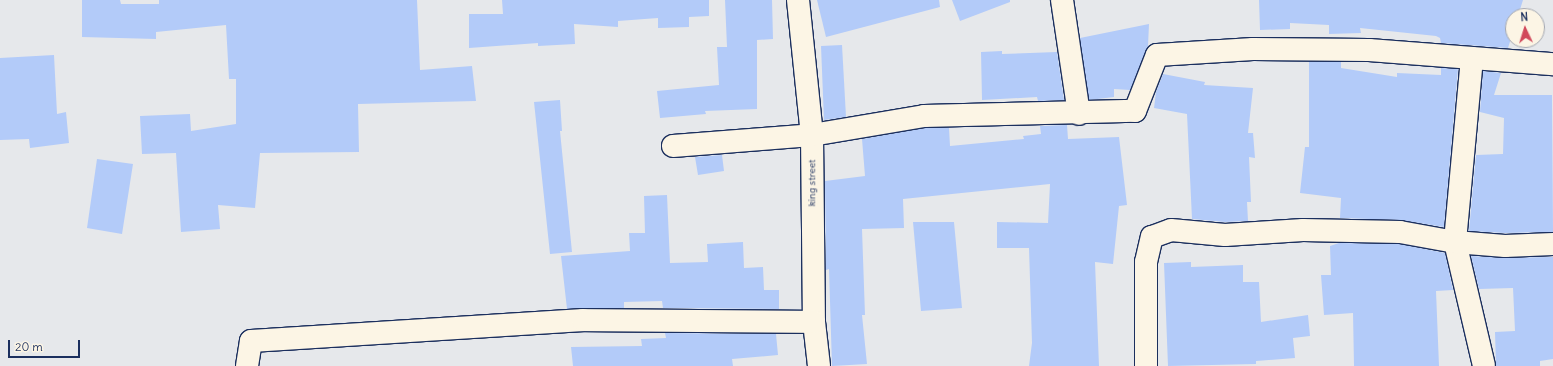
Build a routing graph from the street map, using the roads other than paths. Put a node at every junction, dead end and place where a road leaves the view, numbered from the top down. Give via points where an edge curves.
1 (798, 0) edge
2 (1062, 0) edge
3 (1472, 58) junction
4 (1553, 64) edge
5 (1079, 114) junction
6 (812, 134) junction
7 (673, 146) dead end
8 (1455, 242) junction
9 (1553, 244) edge
10 (814, 322) junction
11 (247, 366) edge
12 (819, 366) edge
13 (1146, 366) edge
14 (1484, 366) edge

1 - 6 street, king street
2 - 5 street
3 - 4 street
3 - 5 street via 1346,50 1253,49 1157,55 1135,111
3 - 8 street
5 - 6 street via 924,116
6 - 7 street
6 - 10 street, king street
8 - 9 street via 1505,246
8 - 13 street via 1400,232 1303,230 1225,235 1171,230 1152,237 1146,262
8 - 14 street
10 - 11 street via 583,320 251,341
10 - 12 street, king street

